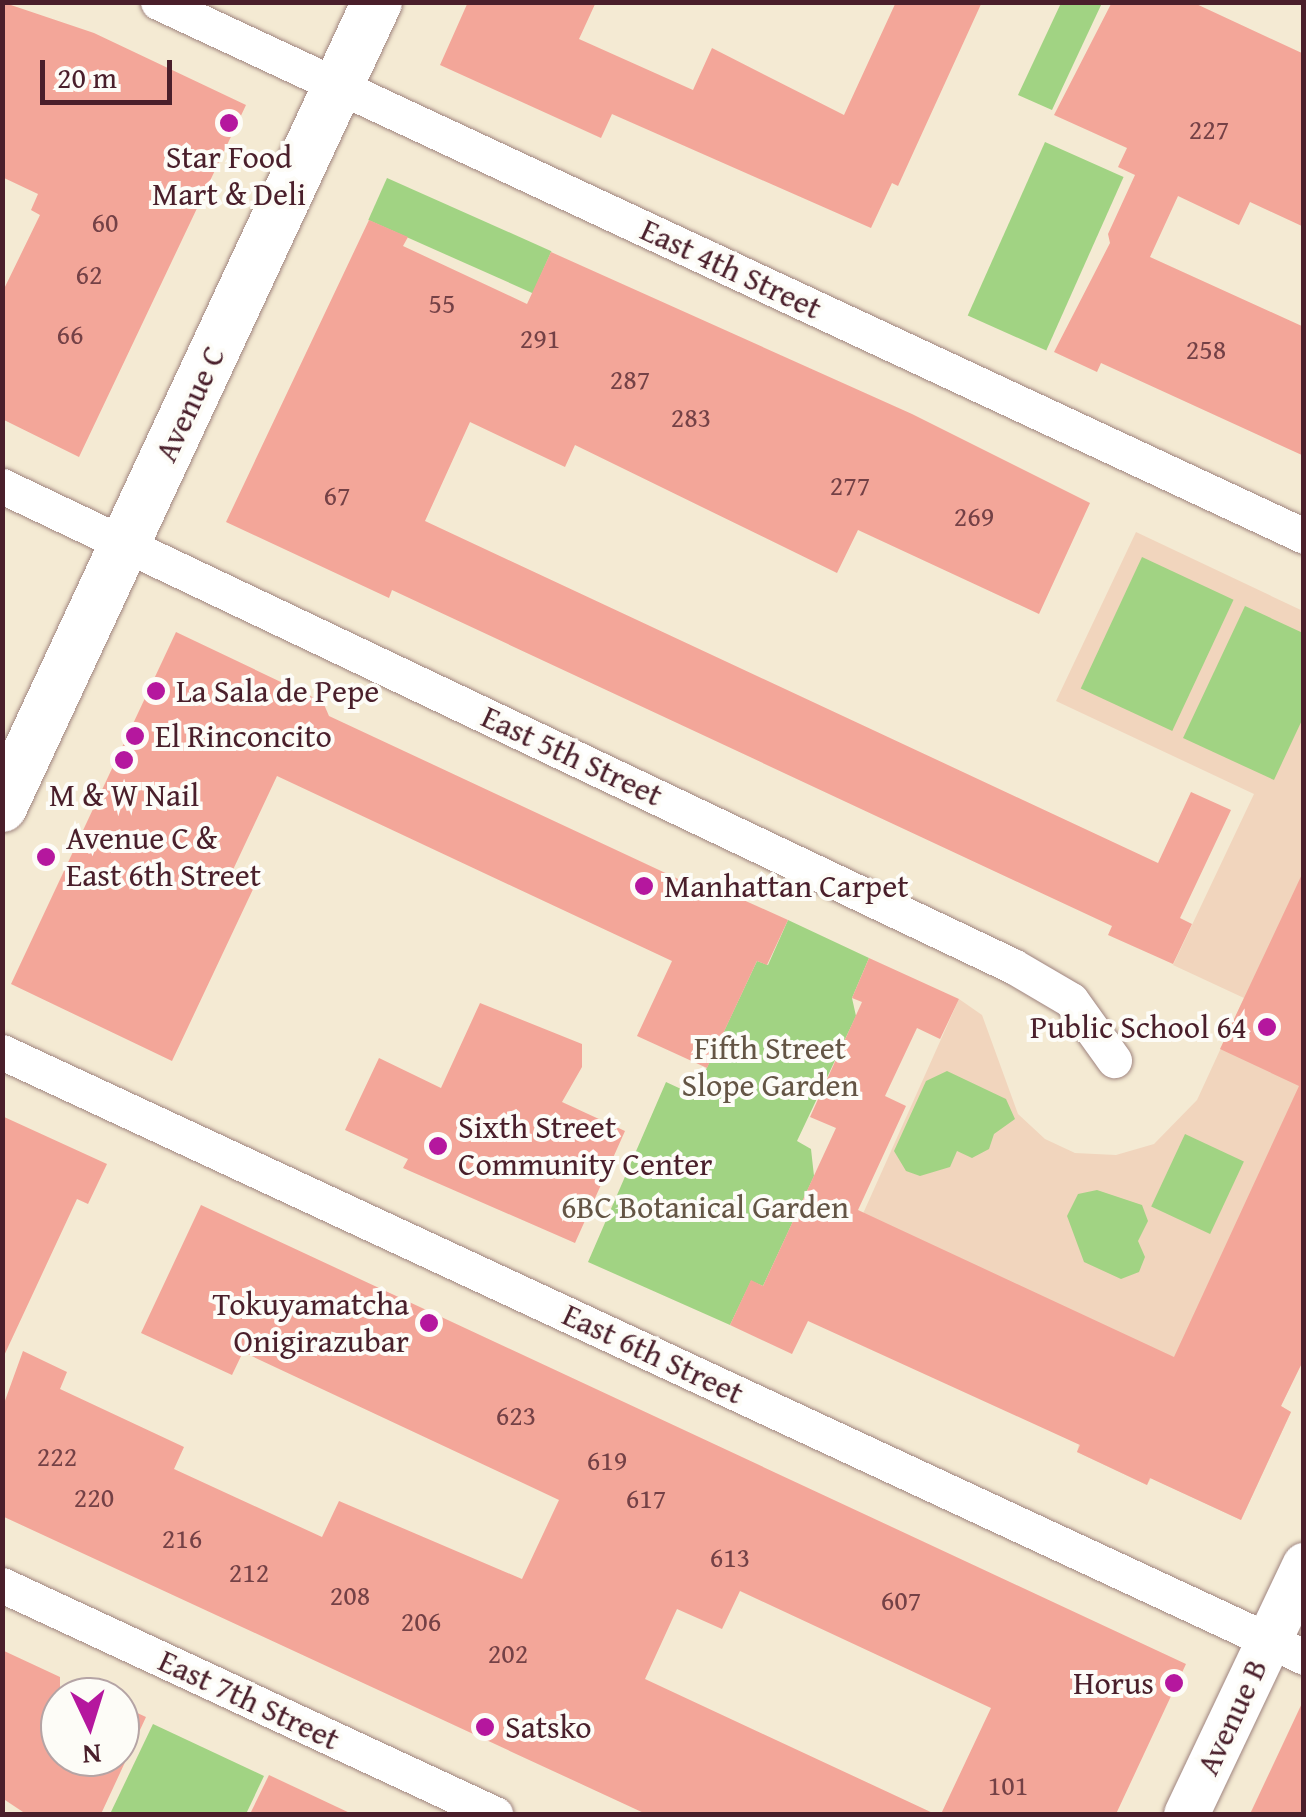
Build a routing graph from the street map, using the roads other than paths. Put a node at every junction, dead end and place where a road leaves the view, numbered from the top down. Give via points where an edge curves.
1 (158, 2) edge
2 (377, 2) edge
3 (338, 86) junction
4 (2, 486) edge
5 (1304, 536) edge
6 (125, 544) junction
7 (2, 807) edge
8 (2, 1052) edge
9 (1114, 1060) dead end
10 (1304, 1565) edge
11 (2, 1585) edge
12 (1286, 1648) edge
13 (496, 1814) edge
14 (1186, 1814) edge

1 - 3 street, East 4th Street
2 - 3 main road, Avenue C
3 - 5 street, East 4th Street
3 - 6 main road, Avenue C
4 - 6 street, East 5th Street
6 - 7 main road, Avenue C
6 - 9 street, East 5th Street via 1012,966 1071,1000
8 - 12 street, East 6th Street
10 - 12 street, Avenue B
11 - 13 street, East 7th Street
12 - 14 street, Avenue B

